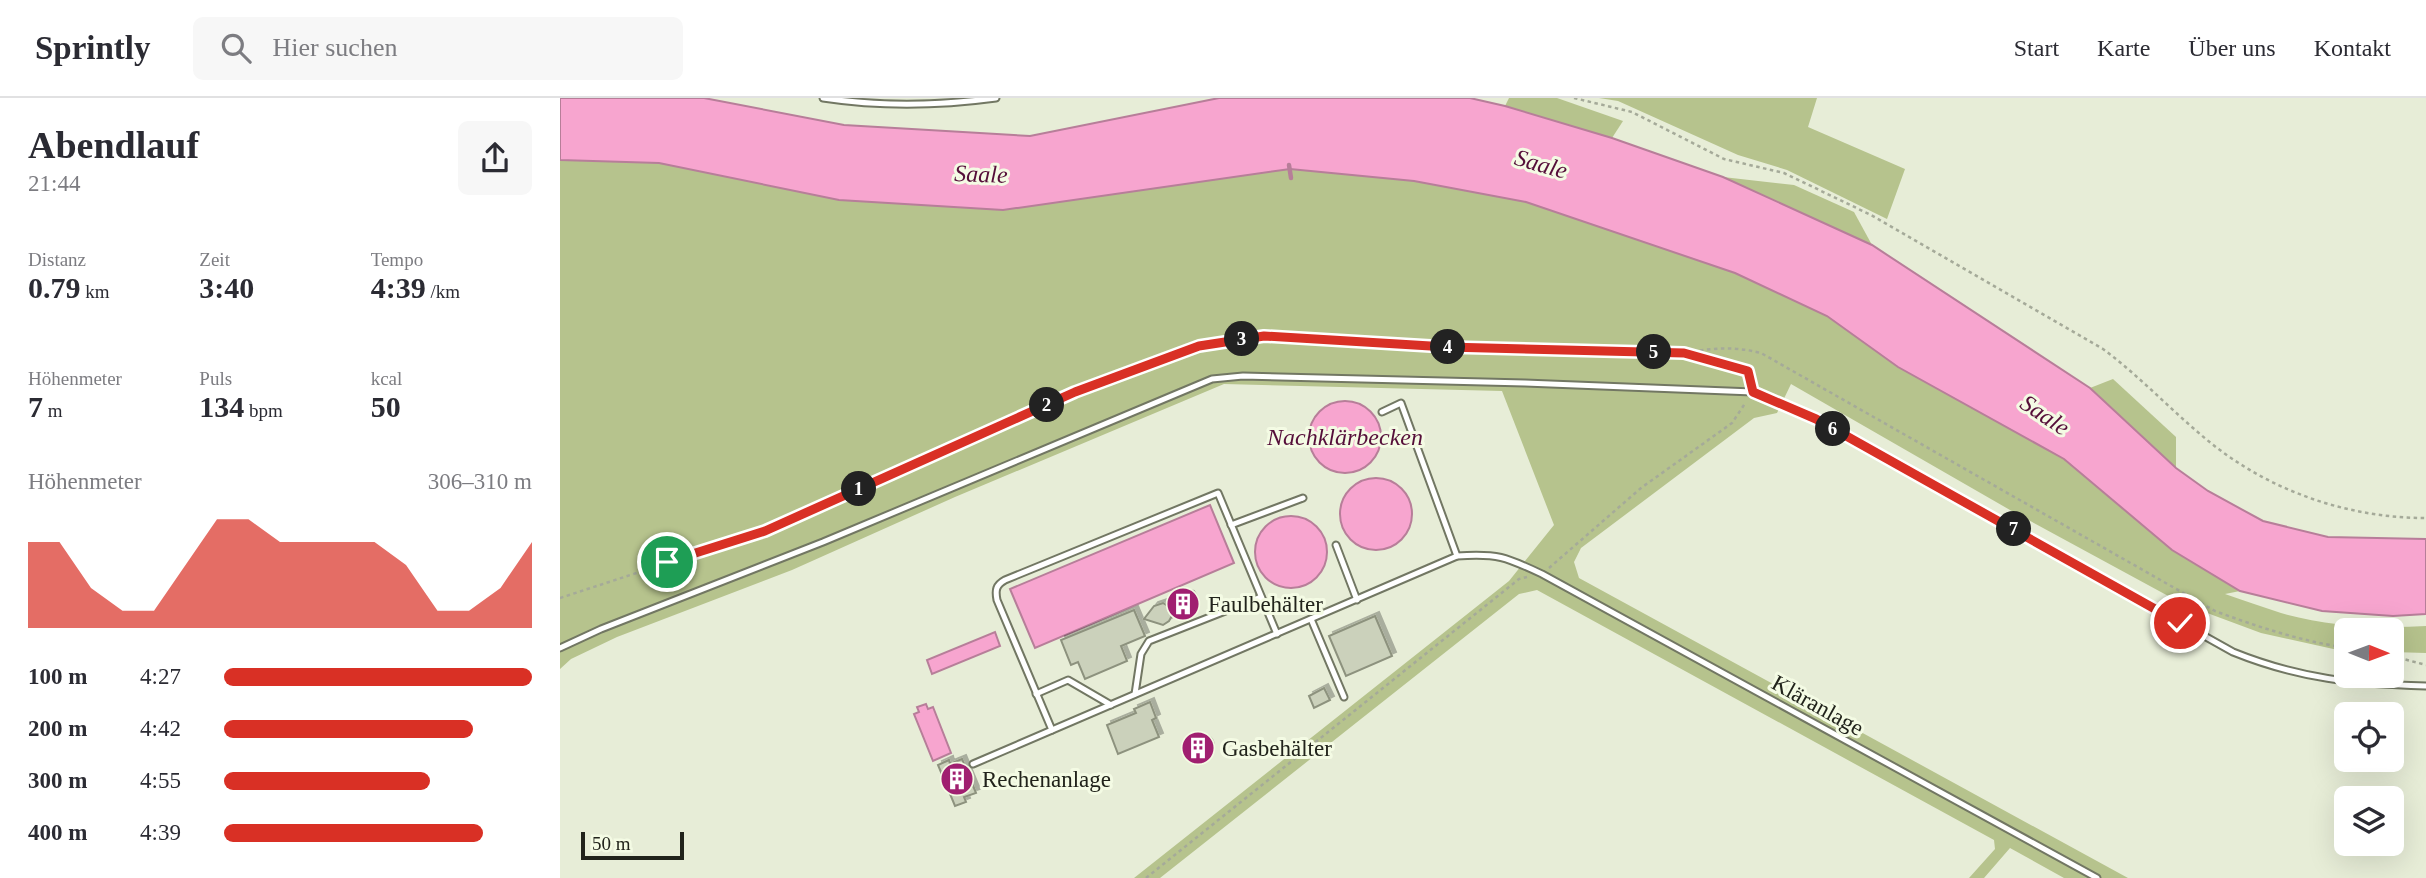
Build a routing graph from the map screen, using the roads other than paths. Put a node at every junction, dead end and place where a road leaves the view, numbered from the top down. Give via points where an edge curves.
1 (823, 98) edge
2 (996, 98) edge
3 (1382, 412) dead end
4 (1303, 498) dead end
5 (1231, 525) junction
6 (1336, 545) dead end
7 (1457, 556) junction
8 (1261, 597) junction
9 (1357, 600) junction
10 (1311, 619) junction
11 (1277, 634) junction
12 (560, 648) edge
13 (2426, 686) edge
14 (1036, 694) junction
15 (1135, 694) junction
16 (1343, 697) dead end
17 (1111, 705) junction
18 (1052, 730) junction
19 (973, 764) dead end
20 (2097, 878) edge

1 - 2 lane via 867,105
3 - 7 lane via 1402,403
4 - 5 lane
5 - 8 lane
5 - 14 lane via 1218,493 998,584 997,600
6 - 9 lane
7 - 9 lane
7 - 20 lane, Kläranlage via 1500,556 1542,574
8 - 11 lane
8 - 15 lane via 1149,641 1141,654
9 - 10 lane
10 - 11 lane
10 - 16 lane
11 - 15 lane
12 - 13 lane via 1212,379 1350,378 1753,392 1816,419 2233,652 2325,679
14 - 17 lane via 1068,680
14 - 18 lane
15 - 17 lane
17 - 18 lane
18 - 19 lane

